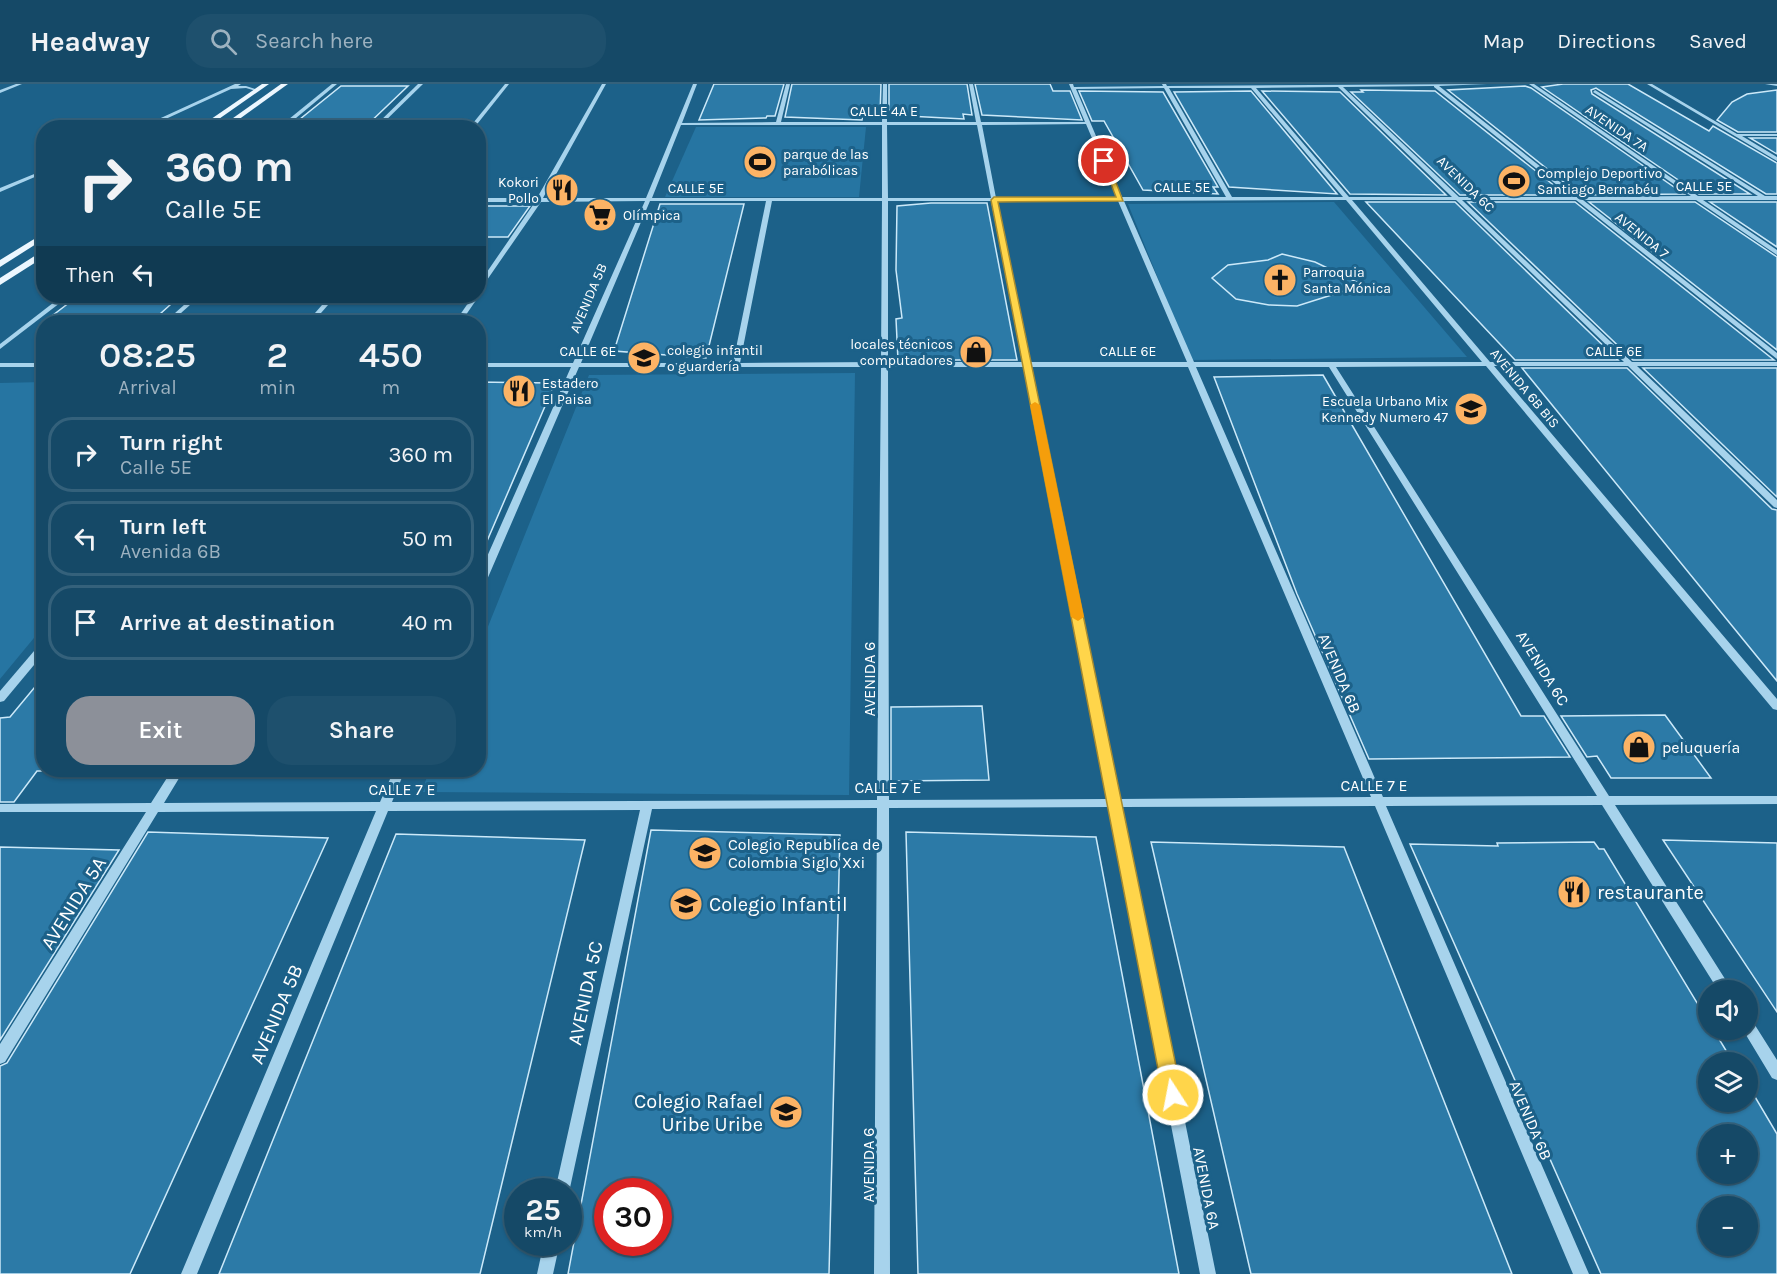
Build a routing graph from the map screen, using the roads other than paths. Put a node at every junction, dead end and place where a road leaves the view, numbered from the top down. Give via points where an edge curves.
1 (20, 84) edge
2 (239, 84) edge
3 (266, 84) edge
4 (285, 84) edge
5 (335, 84) edge
6 (421, 84) edge
7 (507, 84) edge
8 (604, 84) edge
9 (694, 84) edge
10 (788, 84) edge
11 (885, 84) edge
12 (971, 84) edge
13 (1485, 84) edge
14 (1531, 84) edge
15 (1649, 84) edge
16 (1767, 84) edge
17 (1301, 85) edge
18 (1777, 85) edge
19 (1072, 86) edge
20 (1165, 86) edge
21 (1436, 86) junction
22 (1253, 87) junction
23 (1340, 87) junction
24 (226, 90) junction
25 (256, 90) junction
26 (1595, 91) dead end
27 (0, 92) edge
28 (159, 120) edge
29 (213, 120) edge
30 (233, 120) edge
31 (290, 120) edge
32 (383, 120) edge
33 (478, 120) edge
34 (979, 122) junction
35 (778, 123) junction
36 (885, 123) junction
37 (1088, 123) junction
38 (680, 124) junction
39 (1737, 135) junction
40 (1777, 135) edge
41 (1777, 159) edge
42 (36, 174) edge
43 (0, 190) edge
44 (1577, 198) junction
45 (1698, 198) junction
46 (1764, 198) junction
47 (1777, 198) edge
48 (1120, 199) junction
49 (1230, 199) junction
50 (1348, 199) junction
51 (1457, 199) junction
52 (486, 200) edge
53 (539, 200) junction
54 (648, 200) junction
55 (769, 200) junction
56 (884, 200) junction
57 (994, 200) junction
58 (36, 240) edge
59 (1777, 254) edge
60 (36, 259) edge
61 (0, 264) edge
62 (486, 279) edge
63 (0, 282) edge
64 (57, 303) edge
65 (189, 303) edge
66 (327, 303) edge
67 (41, 315) edge
68 (176, 315) edge
69 (316, 315) edge
70 (36, 319) edge
71 (0, 347) edge
72 (1777, 357) edge
73 (1191, 364) junction
74 (1331, 364) junction
75 (1488, 364) junction
76 (1630, 364) junction
77 (1777, 364) edge
78 (0, 365) edge
79 (36, 365) edge
80 (486, 365) edge
81 (578, 365) junction
82 (736, 365) junction
83 (884, 365) junction
84 (1027, 365) junction
85 (1777, 505) edge
86 (486, 572) edge
87 (36, 655) edge
88 (0, 698) edge
89 (1777, 706) edge
90 (174, 777) edge
91 (396, 777) edge
92 (1777, 800) edge
93 (1606, 801) junction
94 (1378, 802) junction
95 (1115, 803) junction
96 (883, 804) junction
97 (383, 805) junction
98 (647, 805) junction
99 (155, 807) junction
100 (0, 808) edge
101 (1719, 980) edge
102 (1757, 1040) edge
103 (0, 1056) edge
104 (1777, 1073) edge
105 (566, 1178) edge
106 (549, 1256) edge
107 (189, 1274) edge
108 (545, 1274) edge
109 (882, 1274) edge
110 (1208, 1274) edge
111 (1581, 1274) edge

1 - 27 street
2 - 24 street
3 - 25 main road
4 - 30 main road
5 - 31 street
6 - 32 street
7 - 33 street
8 - 53 street
9 - 38 street, AVENIDA 5B
10 - 35 street
11 - 36 street, AVENIDA 6
12 - 34 street, AVENIDA 6A
13 - 21 street
14 - 45 street, AVENIDA 7A
15 - 39 street
16 - 18 street
17 - 22 street
17 - 23 street
19 - 20 street
19 - 37 street, AVENIDA 6B
20 - 22 street
20 - 49 street
21 - 23 street
21 - 44 street, AVENIDA 7
22 - 50 street, AVENIDA 6B BIS
23 - 51 street, AVENIDA 6C
24 - 25 street
24 - 28 street
25 - 29 main road
26 - 46 street
34 - 36 street, CALLE 4A E
34 - 37 street, CALLE 4A E
34 - 57 street, AVENIDA 6A
35 - 36 street, CALLE 4A E
35 - 38 street, CALLE 4A E
36 - 56 street, AVENIDA 6
37 - 48 street, AVENIDA 6B
38 - 54 street, AVENIDA 5B
39 - 40 street
39 - 41 street
42 - 43 street
44 - 45 street, CALLE 5E
44 - 51 street, CALLE 5E
44 - 72 street, AVENIDA 7
45 - 46 street, CALLE 5E
45 - 59 street, AVENIDA 7A
46 - 47 street, CALLE 5E
48 - 49 street, CALLE 5E
48 - 57 street, CALLE 5E
48 - 73 street, AVENIDA 6B
49 - 50 street, CALLE 5E
50 - 51 street, CALLE 5E
50 - 75 street, AVENIDA 6B BIS
51 - 76 street, AVENIDA 6C
52 - 53 street, CALLE 5E
53 - 54 street, CALLE 5E
53 - 62 street
54 - 55 street, CALLE 5E
54 - 81 street, AVENIDA 5B
55 - 56 street, CALLE 5E
55 - 82 street
56 - 57 street, CALLE 5E
56 - 83 street, AVENIDA 6
57 - 84 street, AVENIDA 6A
58 - 61 main road
60 - 63 main road
64 - 67 street
65 - 68 street
66 - 69 street
70 - 71 street
73 - 74 street, CALLE 6E
73 - 84 street, CALLE 6E
73 - 94 street, AVENIDA 6B
74 - 75 street, CALLE 6E
74 - 93 street, AVENIDA 6C
75 - 76 street, CALLE 6E
75 - 89 street, AVENIDA 6B BIS
76 - 77 street, CALLE 6E
76 - 85 street, AVENIDA 6C
78 - 79 street
80 - 81 street, CALLE 6E
81 - 82 street, CALLE 6E
81 - 86 street, AVENIDA 5B
82 - 83 street, CALLE 6E
83 - 84 street, CALLE 6E
83 - 96 street, AVENIDA 6
84 - 95 street, AVENIDA 6A
87 - 88 street
90 - 99 street, AVENIDA 5A
91 - 97 street, AVENIDA 5B
92 - 93 street, CALLE 7 E
93 - 94 street, CALLE 7 E
93 - 101 street, AVENIDA 6C
94 - 95 street, CALLE 7 E
94 - 111 street, AVENIDA 6B
95 - 96 street, CALLE 7 E
95 - 110 street, AVENIDA 6A
96 - 98 street, CALLE 7 E
96 - 109 street, AVENIDA 6
97 - 98 street, CALLE 7 E
97 - 99 street, CALLE 7 E
97 - 107 street, AVENIDA 5B
98 - 105 street, AVENIDA 5C
99 - 100 street, CALLE 7 E
99 - 103 street, AVENIDA 5A
102 - 104 street
106 - 108 street

